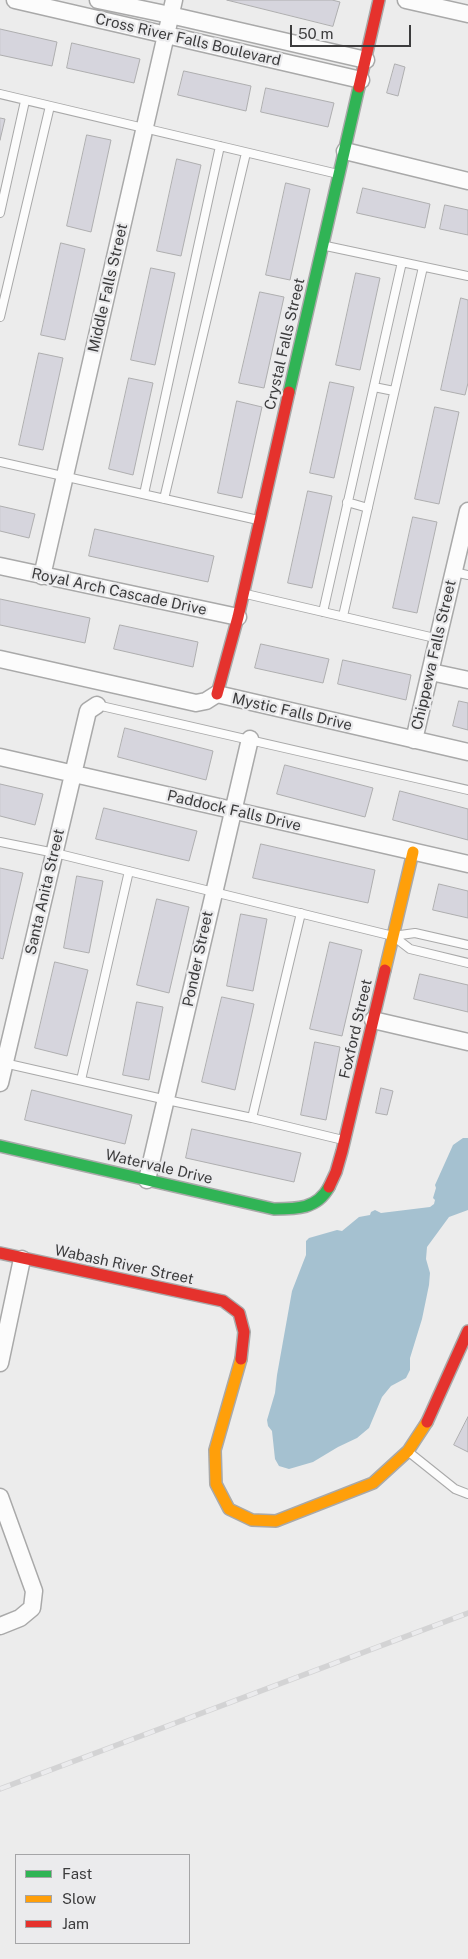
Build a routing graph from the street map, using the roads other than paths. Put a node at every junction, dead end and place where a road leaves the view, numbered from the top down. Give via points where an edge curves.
1 (15, 0) edge
2 (98, 0) edge
3 (379, 0) edge
4 (406, 0) edge
5 (172, 7) edge
6 (468, 14) edge
7 (166, 36) junction
8 (311, 58) junction
9 (366, 60) junction
10 (361, 80) junction
11 (0, 94) edge
12 (25, 100) junction
13 (50, 106) junction
14 (144, 129) junction
15 (220, 146) junction
16 (345, 151) junction
17 (246, 153) junction
18 (340, 174) junction
19 (468, 180) edge
20 (0, 214) edge
21 (323, 246) junction
22 (402, 262) junction
23 (423, 267) junction
24 (468, 276) edge
25 (0, 317) edge
26 (374, 387) junction
27 (394, 392) junction
28 (0, 462) edge
29 (65, 476) junction
30 (144, 494) junction
31 (164, 499) junction
32 (347, 502) junction
33 (368, 508) junction
34 (468, 511) edge
35 (260, 520) junction
36 (0, 566) edge
37 (461, 574) edge
38 (42, 576) junction
39 (243, 594) junction
40 (323, 612) junction
41 (343, 616) junction
42 (238, 617) junction
43 (439, 639) junction
44 (0, 659) edge
45 (431, 672) junction
46 (468, 680) edge
47 (217, 694) junction
48 (97, 705) joint
49 (250, 739) junction
50 (414, 740) junction
51 (468, 752) edge
52 (0, 757) edge
53 (74, 773) junction
54 (468, 790) edge
55 (233, 810) junction
56 (0, 842) edge
57 (55, 852) junction
58 (413, 852) junction
59 (468, 864) edge
60 (129, 871) junction
61 (213, 892) junction
62 (301, 913) junction
63 (393, 936) junction
64 (468, 945) edge
65 (468, 962) edge
66 (373, 1020) junction
67 (468, 1042) edge
68 (2, 1062) edge
69 (81, 1080) junction
70 (0, 1083) edge
71 (167, 1100) junction
72 (252, 1118) junction
73 (345, 1141) junction
74 (0, 1146) edge
75 (147, 1180) junction
76 (312, 1205) joint
77 (0, 1254) edge
78 (22, 1258) junction
79 (468, 1331) edge
80 (0, 1363) edge
81 (408, 1451) junction
82 (468, 1494) edge
83 (0, 1497) edge
84 (0, 1626) edge

1 - 7 street, Cross River Falls Boulevard
2 - 5 street, Cross River Falls Boulevard
3 - 9 street, Crystal Falls Street
4 - 6 street
5 - 7 street, Middle Falls Street
5 - 8 street, Cross River Falls Boulevard
7 - 8 street, Cross River Falls Boulevard
7 - 14 street, Middle Falls Street
8 - 9 street, Cross River Falls Boulevard
8 - 10 street, Cross River Falls Boulevard
9 - 10 street, Crystal Falls Street
10 - 16 street, Crystal Falls Street
11 - 12 lane
12 - 13 lane
12 - 20 lane
13 - 14 lane
13 - 25 lane
14 - 15 lane
14 - 29 street, Middle Falls Street
15 - 17 lane
15 - 30 lane
16 - 18 street, Crystal Falls Street
16 - 19 street
17 - 18 lane
17 - 31 lane
18 - 21 street, Crystal Falls Street
21 - 22 lane
21 - 35 street, Crystal Falls Street
22 - 23 lane
22 - 26 lane
23 - 24 lane
23 - 27 lane
26 - 27 lane
26 - 32 lane
27 - 33 lane
28 - 29 lane
29 - 30 lane
29 - 38 street, Middle Falls Street
30 - 31 lane
31 - 35 lane
32 - 33 lane
32 - 40 lane
33 - 41 lane
34 - 37 street, Chippewa Falls Street
35 - 39 street, Crystal Falls Street
36 - 38 street, Royal Arch Cascade Drive
37 - 43 street, Chippewa Falls Street
38 - 42 street, Royal Arch Cascade Drive
39 - 40 lane
39 - 42 street, Crystal Falls Street
40 - 41 lane
41 - 43 lane
42 - 47 street, Crystal Falls Street
43 - 45 street, Chippewa Falls Street
44 - 47 street, Mystic Falls Drive via 196,702 206,701
45 - 46 street
45 - 50 street, Chippewa Falls Street
47 - 50 street, Mystic Falls Drive
48 - 49 lane
48 - 53 street, Santa Anita Street via 88,711
49 - 54 lane
49 - 55 street, Ponder Street
50 - 51 street, Mystic Falls Drive
52 - 53 street, Paddock Falls Drive
53 - 55 street, Paddock Falls Drive
53 - 57 street, Santa Anita Street
55 - 58 street, Paddock Falls Drive
55 - 61 street, Ponder Street
56 - 57 lane
57 - 60 lane
57 - 68 street, Santa Anita Street
58 - 59 street, Paddock Falls Drive
58 - 63 street, Foxford Street
60 - 61 lane
60 - 69 lane
61 - 62 lane
61 - 71 street, Ponder Street
62 - 63 lane
62 - 72 lane
63 - 64 lane via 414,933
63 - 65 lane via 410,949
63 - 66 street, Foxford Street
66 - 67 street
66 - 73 street, Foxford Street
68 - 69 lane
68 - 70 street, Santa Anita Street
69 - 71 lane
71 - 72 lane
71 - 75 street, Ponder Street
72 - 73 lane
73 - 76 street, Foxford Street via 334,1181 321,1199
74 - 75 street, Watervale Drive
75 - 76 street, Watervale Drive via 274,1209 300,1209
77 - 78 street, Wabash River Street
78 - 80 street
78 - 81 street, Wabash River Street via 223,1301 238,1313 244,1332 242,1352 215,1450 216,1484 229,1509 252,1520 276,1521 373,1483
79 - 81 street via 431,1416
81 - 82 lane via 455,1489
83 - 84 street via 34,1591 32,1608 20,1618

